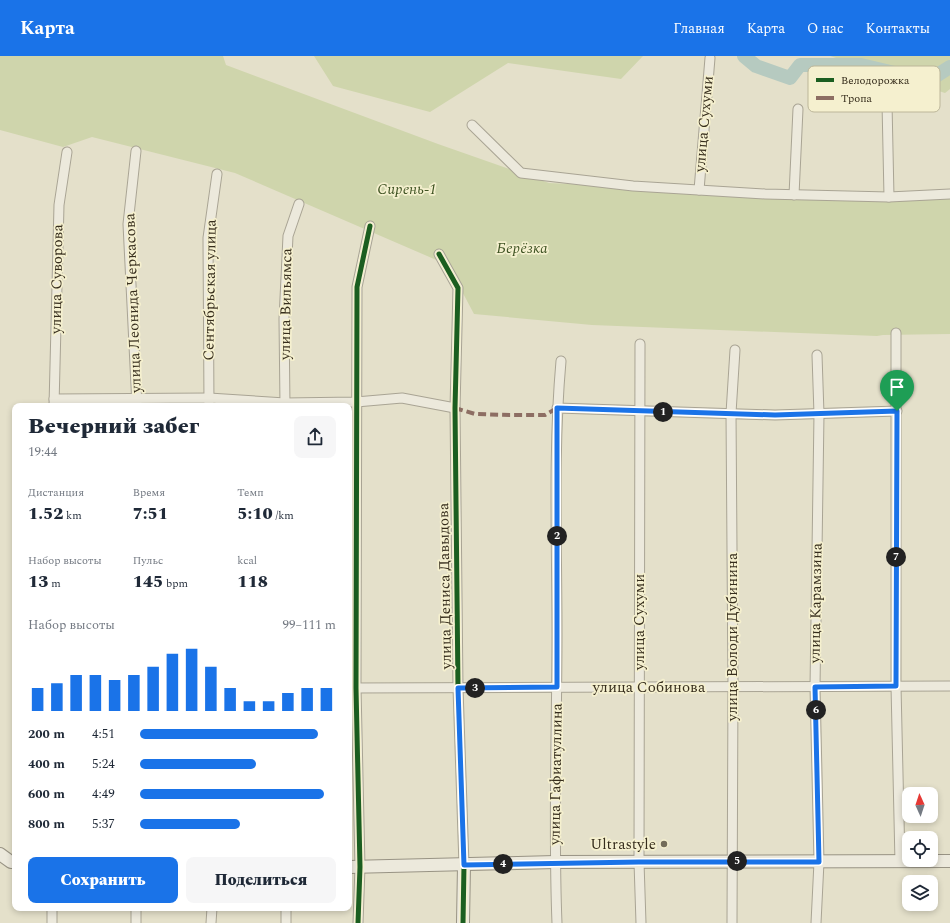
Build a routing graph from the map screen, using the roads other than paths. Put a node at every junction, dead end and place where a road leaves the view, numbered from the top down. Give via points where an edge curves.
1 (710, 58) dead end
2 (798, 109) dead end
3 (887, 112) edge
4 (472, 126) dead end
5 (136, 151) dead end
6 (67, 152) dead end
7 (217, 174) dead end
8 (699, 190) junction
9 (950, 194) edge
10 (794, 195) junction
11 (889, 196) junction
12 (299, 204) dead end
13 (370, 226) dead end
14 (439, 254) dead end
15 (896, 333) dead end
16 (640, 344) dead end
17 (735, 350) dead end
18 (817, 355) dead end
19 (561, 361) dead end
20 (137, 402) edge
21 (209, 402) edge
22 (356, 402) junction
23 (54, 403) edge
24 (234, 403) edge
25 (285, 403) edge
26 (332, 403) edge
27 (454, 408) junction
28 (557, 408) junction
29 (640, 411) junction
30 (897, 411) junction
31 (731, 413) junction
32 (819, 414) junction
33 (896, 686) junction
34 (950, 686) edge
35 (557, 687) junction
36 (639, 687) junction
37 (732, 687) junction
38 (815, 687) junction
39 (352, 688) edge
40 (458, 688) junction
41 (0, 854) edge
42 (12, 861) edge
43 (732, 861) junction
44 (950, 861) edge
45 (555, 862) junction
46 (639, 862) junction
47 (819, 862) junction
48 (900, 862) junction
49 (464, 865) junction
50 (354, 867) edge
51 (52, 911) edge
52 (136, 911) edge
53 (212, 911) edge
54 (286, 911) edge
55 (52, 923) edge
56 (136, 923) edge
57 (211, 923) edge
58 (286, 923) edge
59 (358, 923) edge
60 (464, 923) edge
61 (557, 923) edge
62 (641, 923) edge
63 (732, 923) edge
64 (816, 923) edge

1 - 8 street, улица Сухуми
2 - 10 street
3 - 11 street
4 - 8 street via 521,173 633,186
5 - 20 street, улица Леонида Черкасова via 128,224
6 - 23 street, улица Суворова via 59,205
7 - 21 street, Сентябрьская улица via 208,238
8 - 10 street
9 - 11 street
10 - 11 street
12 - 25 street, улица Вильямса via 288,236 284,319
13 - 22 street via 357,287
14 - 27 street, улица Дениса Давыдова via 458,288
15 - 30 street
16 - 29 street, улица Сухуми
17 - 31 street, улица Володи Дубинина
18 - 32 street, улица Карамзина
19 - 28 street, улица Гафиатуллина
20 - 21 street
20 - 23 street
21 - 24 street
22 - 26 street
22 - 27 street via 402,398
22 - 39 street
27 - 40 street, улица Дениса Давыдова
28 - 29 street
28 - 35 street, улица Гафиатуллина
29 - 31 street
29 - 36 street, улица Сухуми
30 - 32 street
30 - 33 street
31 - 32 street
31 - 37 street, улица Володи Дубинина
32 - 38 street, улица Карамзина
33 - 34 street, улица Собинова
33 - 38 street, улица Собинова
33 - 48 street
35 - 36 street, улица Собинова
35 - 40 street, улица Собинова
35 - 45 street, улица Гафиатуллина
36 - 37 street, улица Собинова
36 - 46 street, улица Сухуми
37 - 38 street, улица Собинова
37 - 43 street, улица Володи Дубинина
38 - 47 street, улица Карамзина
39 - 40 street, улица Собинова
39 - 50 street
40 - 49 street, улица Дениса Давыдова
41 - 42 street
43 - 46 street
43 - 47 street
43 - 63 street, улица Володи Дубинина
44 - 48 street
45 - 46 street
45 - 49 street
45 - 61 street, улица Гафиатуллина
46 - 62 street, улица Сухуми
47 - 48 street
47 - 64 street, улица Карамзина
49 - 50 street
49 - 60 street, улица Дениса Давыдова
50 - 59 street
51 - 55 street
52 - 56 street
53 - 57 street
54 - 58 street

